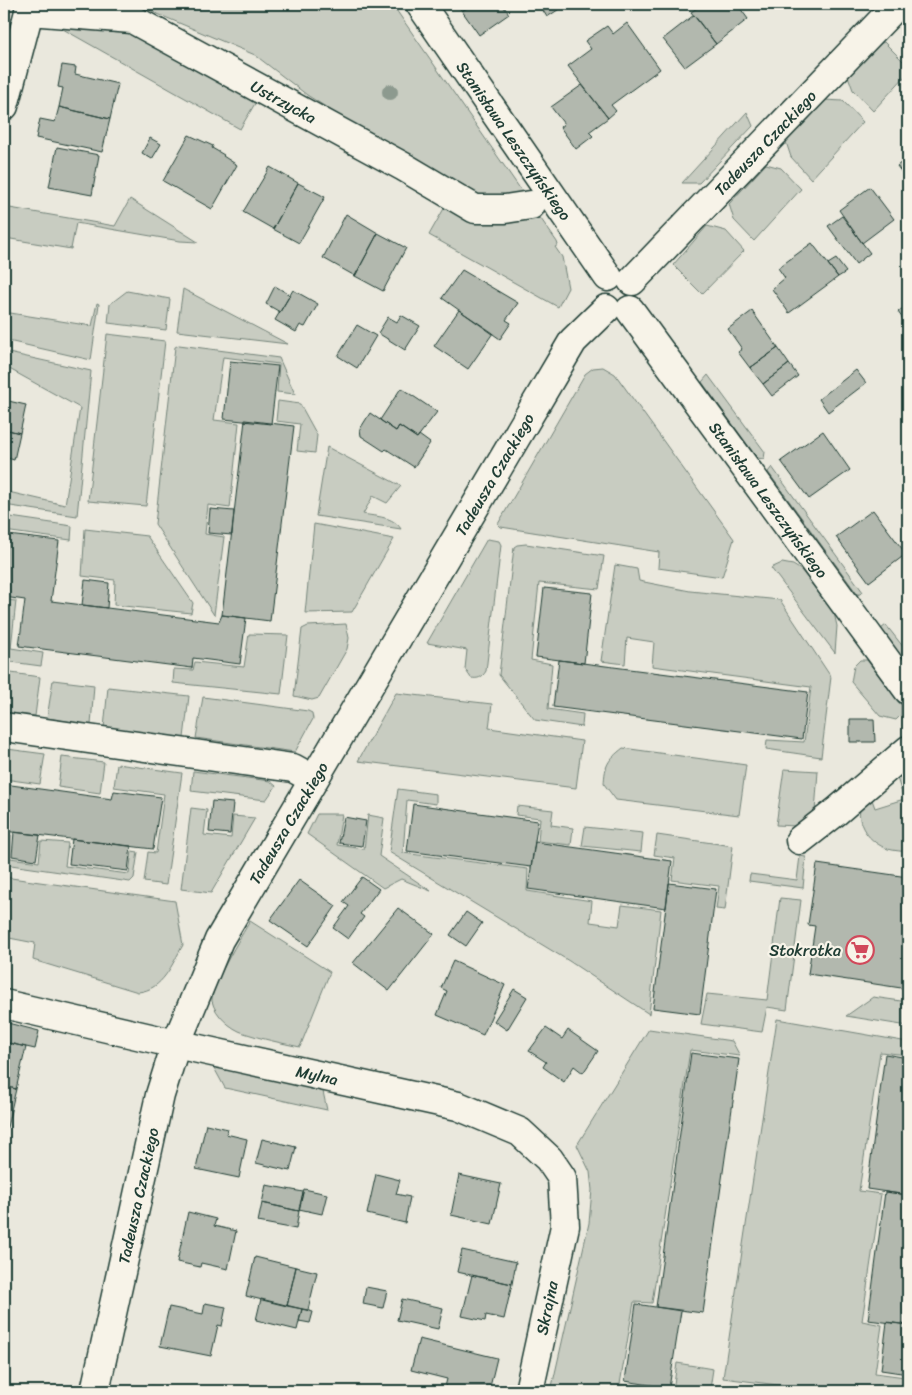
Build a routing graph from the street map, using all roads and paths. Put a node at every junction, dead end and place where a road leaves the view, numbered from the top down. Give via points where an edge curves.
1 (420, 4) edge
2 (898, 4) edge
3 (30, 7) edge
4 (4, 106) edge
5 (532, 205) dead end
6 (620, 279) junction
7 (618, 310) junction
8 (908, 690) edge
9 (4, 727) edge
10 (908, 750) edge
11 (313, 779) junction
12 (800, 840) dead end
13 (4, 1004) edge
14 (176, 1044) junction
15 (565, 1226) joint
16 (95, 1391) edge
17 (529, 1391) edge

1 - 6 street, Stanisława Leszczyńskiego
2 - 6 street, Tadeusza Czackiego
3 - 4 street
3 - 5 street, Ustrzycka via 132,19 476,209
6 - 7 street, Stanisława Leszczyńskiego via 638,292 634,305
6 - 7 street, Stanisława Leszczyńskiego via 600,286 599,293 599,299
7 - 8 street, Stanisława Leszczyńskiego via 661,354
7 - 11 street, Tadeusza Czackiego via 573,341
9 - 11 street via 293,768
10 - 12 street
11 - 14 street, Tadeusza Czackiego via 219,940
13 - 14 street, Mylna
14 - 15 street, Mylna via 458,1106 520,1132 549,1159 562,1178
14 - 16 street, Tadeusza Czackiego via 160,1095
15 - 17 street, Skrajna

